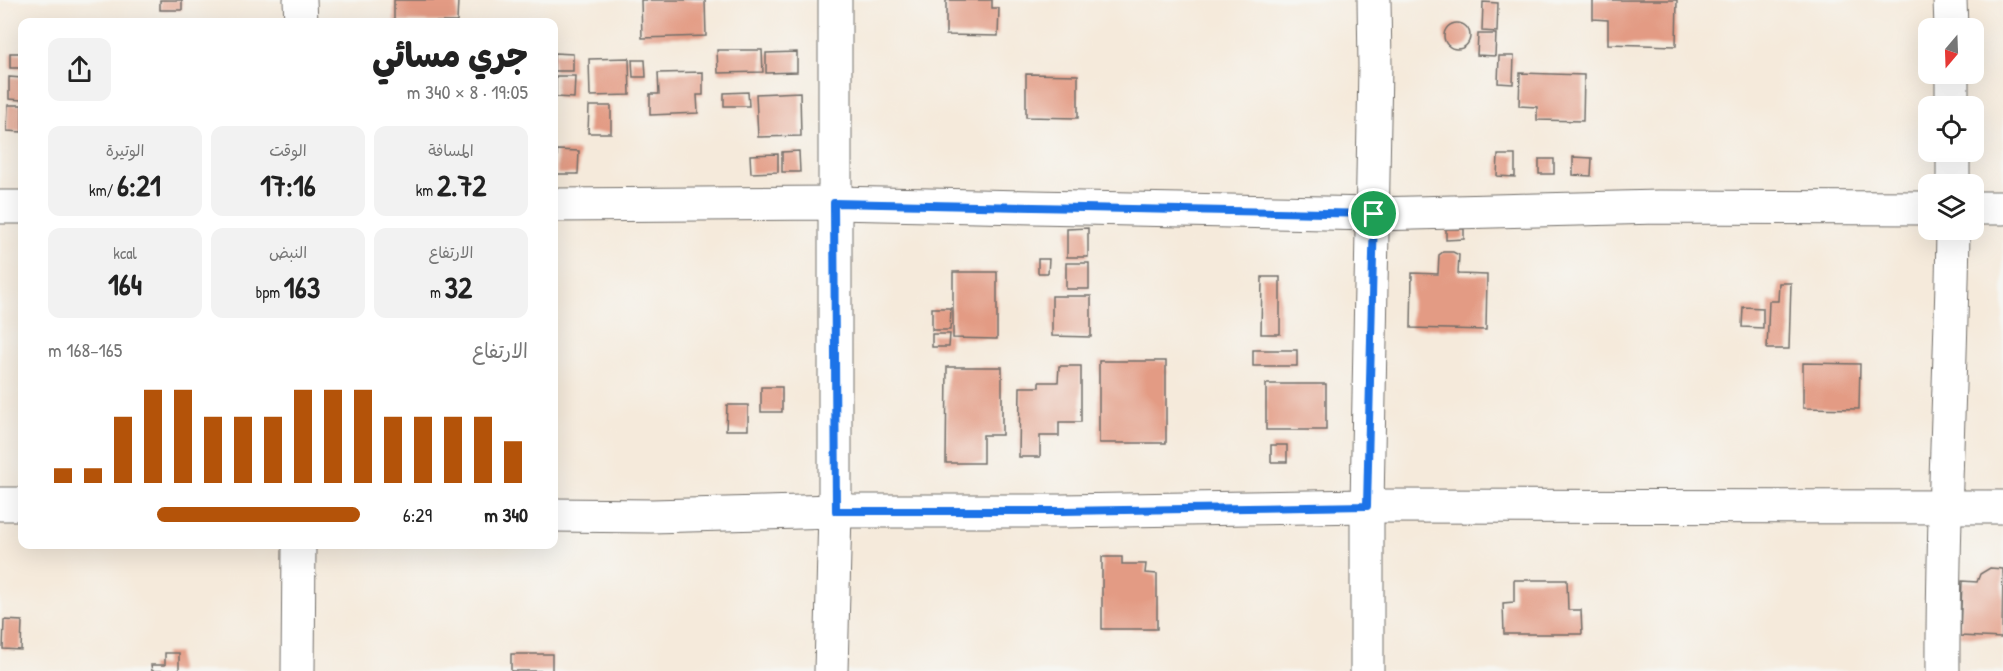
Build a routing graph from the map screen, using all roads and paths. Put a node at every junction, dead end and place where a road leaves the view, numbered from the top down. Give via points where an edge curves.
1 (300, 0) edge
2 (835, 0) edge
3 (1374, 0) edge
4 (1950, 0) edge
5 (301, 18) edge
6 (1951, 18) edge
7 (834, 203) junction
8 (558, 205) edge
9 (0, 207) edge
10 (18, 207) edge
11 (1918, 208) edge
12 (1984, 208) edge
13 (2003, 208) edge
14 (1374, 214) junction
15 (1953, 240) edge
16 (0, 504) edge
17 (18, 504) edge
18 (1367, 506) junction
19 (2003, 507) edge
20 (1944, 508) junction
21 (836, 511) junction
22 (558, 515) edge
23 (299, 549) edge
24 (298, 671) edge
25 (831, 671) edge
26 (1367, 671) edge
27 (1943, 671) edge

1 - 5 street
2 - 7 street
3 - 14 street
4 - 6 street
7 - 8 street
7 - 14 street
7 - 21 street
9 - 10 street
11 - 14 street via 1659,207
12 - 13 street
14 - 18 street
15 - 20 street
16 - 17 street
18 - 20 street
18 - 21 street
18 - 26 street
19 - 20 street
20 - 27 street
21 - 22 street
21 - 25 street
23 - 24 street

